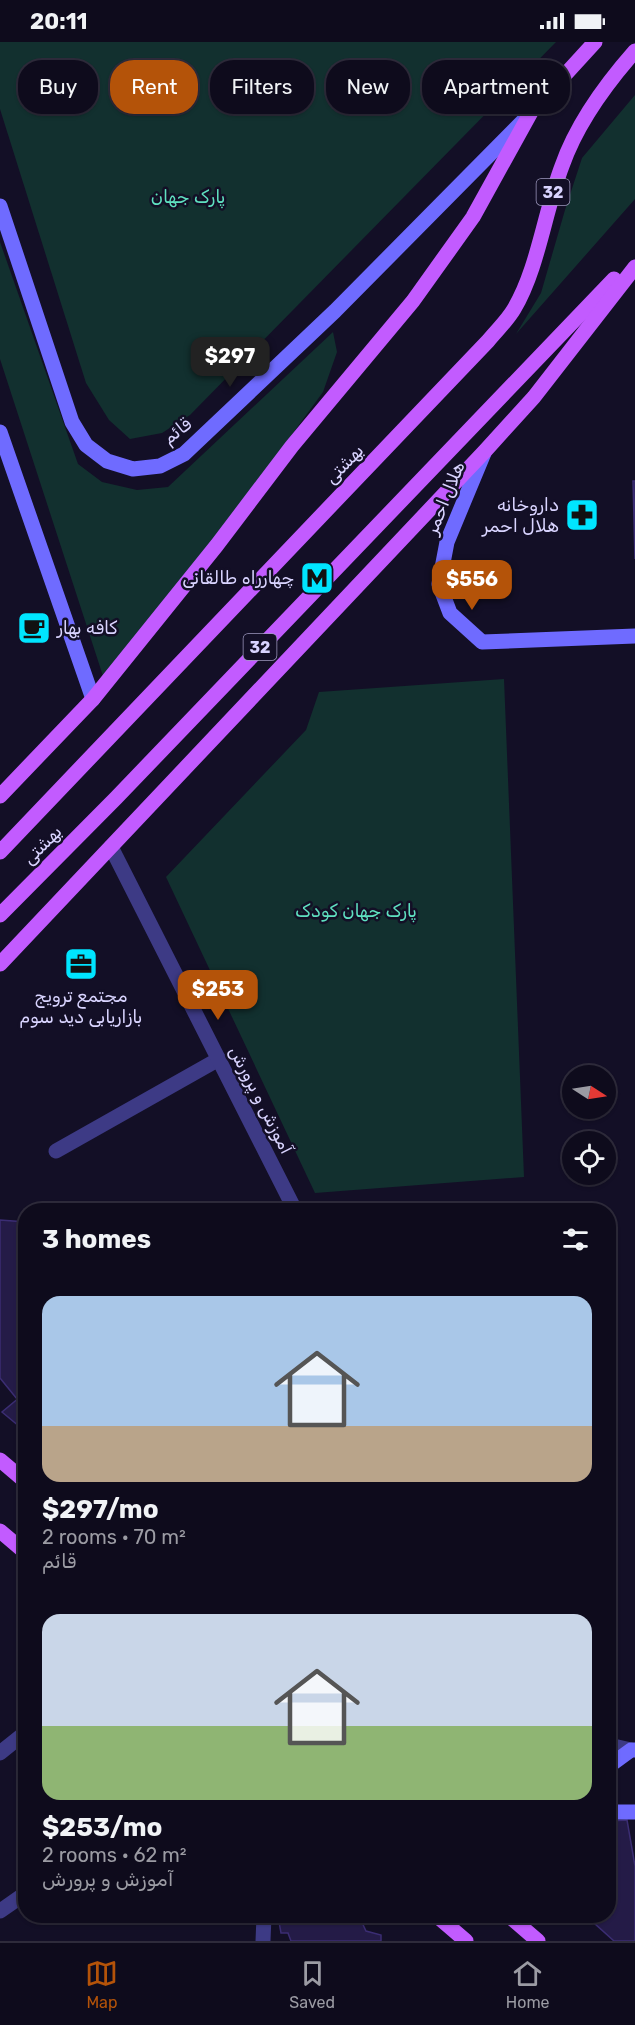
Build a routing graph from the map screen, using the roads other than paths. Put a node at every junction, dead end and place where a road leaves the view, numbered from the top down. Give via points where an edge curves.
1 (595, 42) edge
2 (635, 51) edge
3 (570, 69) edge
4 (529, 114) edge
5 (530, 114) edge
6 (0, 206) edge
7 (635, 258) edge
8 (635, 267) edge
9 (0, 432) edge
10 (485, 451) junction
11 (635, 636) edge
12 (93, 699) junction
13 (0, 796) edge
14 (111, 847) junction
15 (0, 852) edge
16 (0, 915) edge
17 (0, 964) edge
18 (219, 1059) junction
19 (56, 1151) dead end
20 (291, 1203) edge
21 (0, 1460) edge
22 (18, 1475) edge
23 (0, 1531) edge
24 (18, 1546) edge
25 (18, 1738) edge
26 (616, 1746) edge
27 (633, 1750) edge
28 (0, 1753) edge
29 (616, 1759) edge
30 (616, 1805) edge
31 (631, 1812) edge
32 (18, 1899) edge
33 (0, 1911) edge
34 (264, 1923) edge
35 (445, 1923) edge
36 (517, 1923) edge
37 (263, 1941) edge
38 (466, 1941) edge
39 (538, 1941) edge

1 - 3 main road
2 - 15 main road, بهشتى / 32 via 585,117 562,164 531,270 514,309 488,341
4 - 6 main road, قائم via 335,311 184,454 160,466 133,469 107,461 86,445 72,422
5 - 12 main road via 473,217 413,301 292,446 218,545
7 - 16 main road, بهشتى / 32
8 - 10 main road via 534,397
9 - 12 main road
10 - 11 main road, هلال احمر via 447,542 439,584 450,613 482,642
10 - 14 main road
12 - 13 main road
14 - 17 main road
14 - 18 street, آموزش و پرورش
18 - 19 street
18 - 20 street, آموزش و پرورش
21 - 22 main road
23 - 24 main road
25 - 28 street
26 - 27 street
27 - 29 main road
30 - 31 main road
32 - 33 street
34 - 37 street
35 - 38 main road
36 - 39 main road

